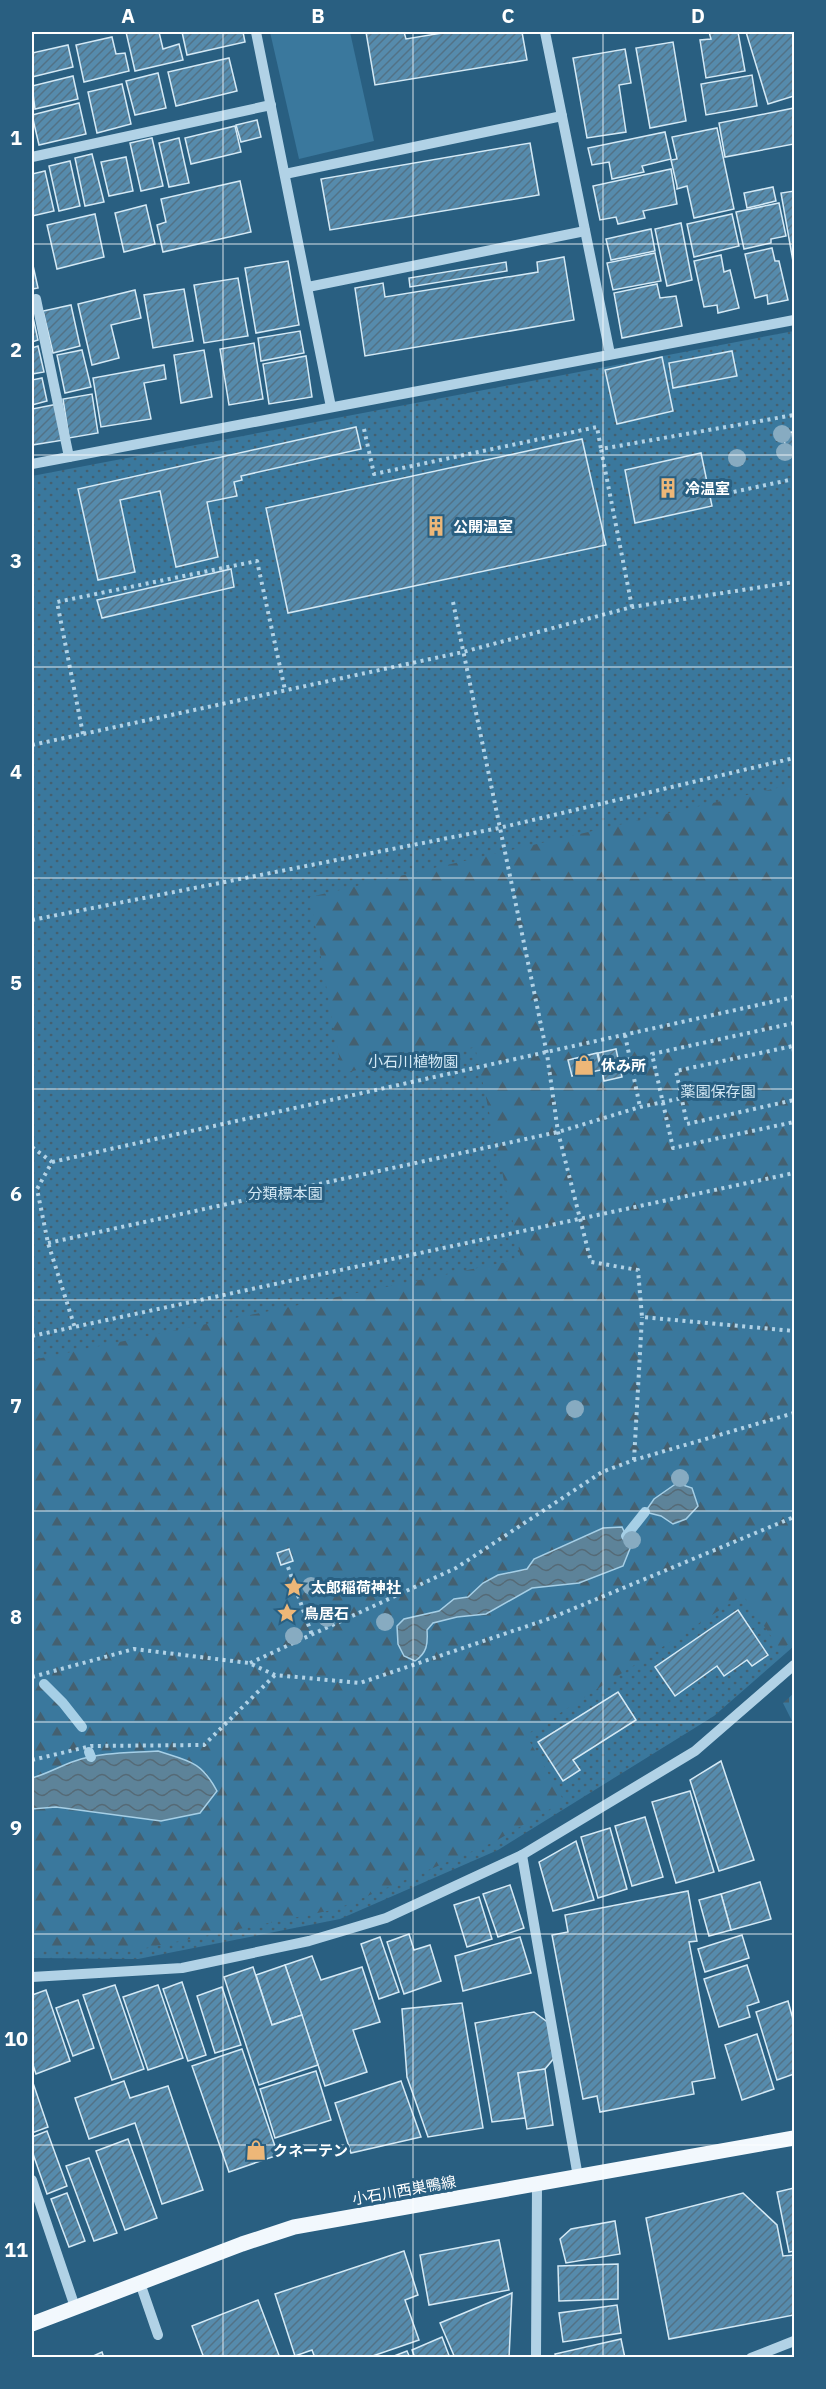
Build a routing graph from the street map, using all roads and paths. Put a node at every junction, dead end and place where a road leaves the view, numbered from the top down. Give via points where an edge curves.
1 (256, 32) edge
2 (545, 32) edge
3 (271, 105) junction
4 (562, 116) junction
5 (32, 157) edge
6 (285, 174) junction
7 (585, 231) junction
8 (308, 287) junction
9 (36, 299) dead end
10 (795, 320) edge
11 (610, 354) junction
12 (331, 407) junction
13 (795, 415) edge
14 (364, 429) dead end
15 (601, 448) junction
16 (69, 457) junction
17 (32, 464) edge
18 (795, 479) edge
19 (718, 495) dead end
20 (795, 582) edge
21 (453, 602) dead end
22 (632, 608) junction
23 (464, 652) junction
24 (285, 690) junction
25 (83, 734) junction
26 (32, 746) edge
27 (795, 758) edge
28 (499, 828) junction
29 (32, 920) edge
30 (795, 997) edge
31 (795, 1023) edge
32 (626, 1035) junction
33 (795, 1052) edge
34 (547, 1054) junction
35 (682, 1098) junction
36 (795, 1100) edge
37 (662, 1102) junction
38 (640, 1107) junction
39 (795, 1122) edge
40 (558, 1132) junction
41 (32, 1146) edge
42 (52, 1162) junction
43 (795, 1173) edge
44 (34, 1190) edge
45 (578, 1219) junction
46 (48, 1243) junction
47 (642, 1317) junction
48 (75, 1328) junction
49 (795, 1331) edge
50 (32, 1336) edge
51 (795, 1413) edge
52 (634, 1460) junction
53 (795, 1517) edge
54 (288, 1567) dead end
55 (312, 1635) junction
56 (249, 1663) junction
57 (795, 1665) edge
58 (276, 1675) junction
59 (32, 1677) edge
60 (32, 1760) edge
61 (522, 1855) junction
62 (32, 1977) edge
63 (795, 2138) edge
64 (578, 2177) junction
65 (32, 2180) edge
66 (537, 2184) junction
67 (140, 2283) junction
68 (75, 2307) junction
69 (32, 2324) edge
70 (158, 2335) dead end
71 (795, 2341) edge
72 (536, 2358) edge
73 (751, 2358) edge

1 - 3 street
2 - 4 street
3 - 5 street
3 - 6 street
4 - 6 street
4 - 7 street
6 - 8 street
7 - 8 street
7 - 11 street
8 - 12 street
9 - 16 street
10 - 11 street
11 - 12 street
12 - 16 street
13 - 15 path
14 - 15 path via 374,474 597,427
15 - 22 path
16 - 17 street
18 - 19 path
20 - 22 path
21 - 23 path
22 - 23 path
23 - 24 path
23 - 28 path
24 - 25 path
24 - 25 path via 257,561 57,602
25 - 26 path
27 - 28 path
28 - 29 path
28 - 34 path
30 - 32 path
31 - 37 path via 652,1054
32 - 34 path
32 - 38 path
33 - 35 path via 793,1046 676,1071
34 - 40 path
34 - 42 path
35 - 36 path via 687,1124
35 - 37 path
37 - 38 path
37 - 39 path via 673,1148
38 - 40 path
40 - 45 path
40 - 46 path
41 - 42 path
42 - 44 path
43 - 45 path
44 - 46 path
45 - 47 path via 591,1262 638,1270
45 - 48 path
46 - 48 path
47 - 49 path
47 - 52 path
48 - 50 path
51 - 52 path
52 - 55 path via 602,1472 456,1568
53 - 58 path via 551,1618 360,1683
54 - 55 path
55 - 56 path
56 - 58 path
56 - 59 path via 134,1649
57 - 61 street via 695,1752
58 - 60 path via 204,1745 91,1746
61 - 62 street via 386,1918 309,1941 182,1968
61 - 64 street
63 - 64 main road, 小石川西巣鴨線
64 - 66 main road, 小石川西巣鴨線
65 - 68 street
66 - 67 main road, 小石川西巣鴨線 via 294,2227
66 - 72 street
67 - 68 main road, 小石川西巣鴨線
67 - 70 street
68 - 69 main road, 小石川西巣鴨線
71 - 73 street

